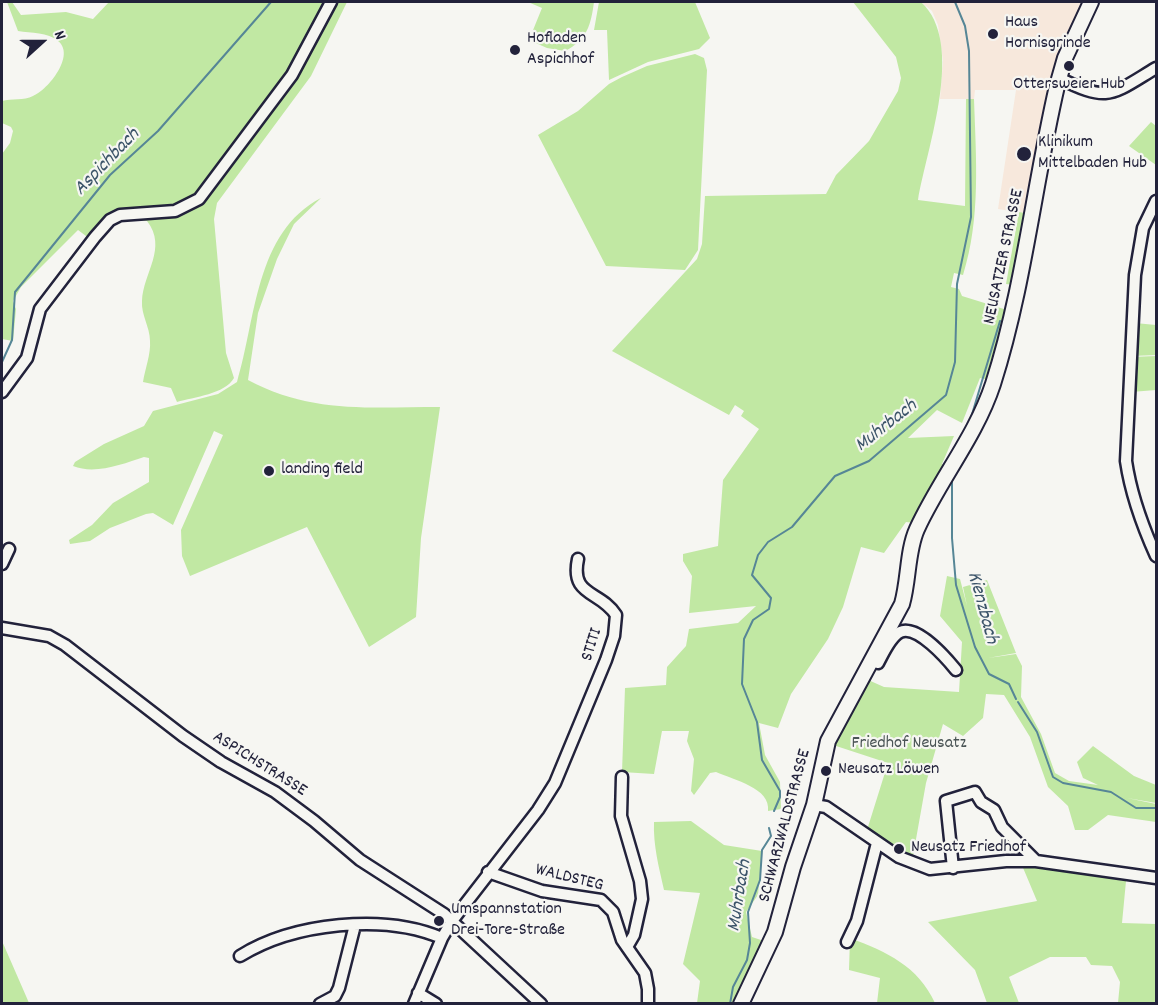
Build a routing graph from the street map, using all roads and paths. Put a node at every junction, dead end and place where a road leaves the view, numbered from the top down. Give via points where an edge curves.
1 (331, 2) edge
2 (1091, 2) edge
3 (1156, 68) edge
4 (1059, 78) junction
5 (1156, 201) edge
6 (2, 392) edge
7 (980, 418) joint
8 (9, 549) dead end
9 (1156, 556) edge
10 (578, 559) dead end
11 (2, 564) edge
12 (2, 628) edge
13 (872, 661) junction
14 (956, 670) dead end
15 (622, 777) dead end
16 (814, 805) junction
17 (877, 843) junction
18 (1036, 861) junction
19 (953, 868) junction
20 (488, 872) junction
21 (1156, 878) edge
22 (452, 921) junction
23 (354, 925) junction
24 (442, 938) junction
25 (847, 942) dead end
26 (627, 947) junction
27 (240, 956) dead end
28 (416, 998) edge
29 (316, 1003) edge
30 (436, 1004) edge
31 (541, 1004) edge
32 (648, 1004) edge
33 (741, 1004) edge

1 - 6 street via 292,75 208,189 189,206 175,211 128,212 110,220 40,309 27,358
2 - 4 main road, NEUSATZER STRASSE
3 - 4 street via 1116,91 1100,94 1084,91
4 - 7 main road, NEUSATZER STRASSE via 1018,285 998,366
5 - 9 street via 1143,228 1135,275 1126,461 1130,491
7 - 13 main road, SCHWARZWALDSTRASSE via 916,531 902,604
8 - 11 street
10 - 20 street, STITI via 575,578 579,585 613,609 618,620 582,721 547,797
12 - 22 street, ASPICHSTRASSE via 49,636 65,645 183,736 298,808 368,866
13 - 14 street, SCHWARZWALDSTRASSE via 878,663 891,641 907,631 927,640
13 - 16 main road, SCHWARZWALDSTRASSE via 828,741
15 - 26 street via 621,816 642,899 634,935
16 - 17 street via 826,807
16 - 33 main road, SCHWARZWALDSTRASSE via 775,932
17 - 19 street via 923,867
17 - 25 street
18 - 19 street
18 - 19 street via 975,792 946,801
18 - 21 street
20 - 22 street
20 - 26 street, WALDSTEG via 542,891 601,900 613,912
22 - 24 street
22 - 31 street, ASPICHSTRASSE
23 - 24 street via 407,925
23 - 27 street via 279,937
23 - 29 street via 339,988 329,1000
24 - 28 street
26 - 32 street, WALDSTEG via 645,973
28 - 30 street

